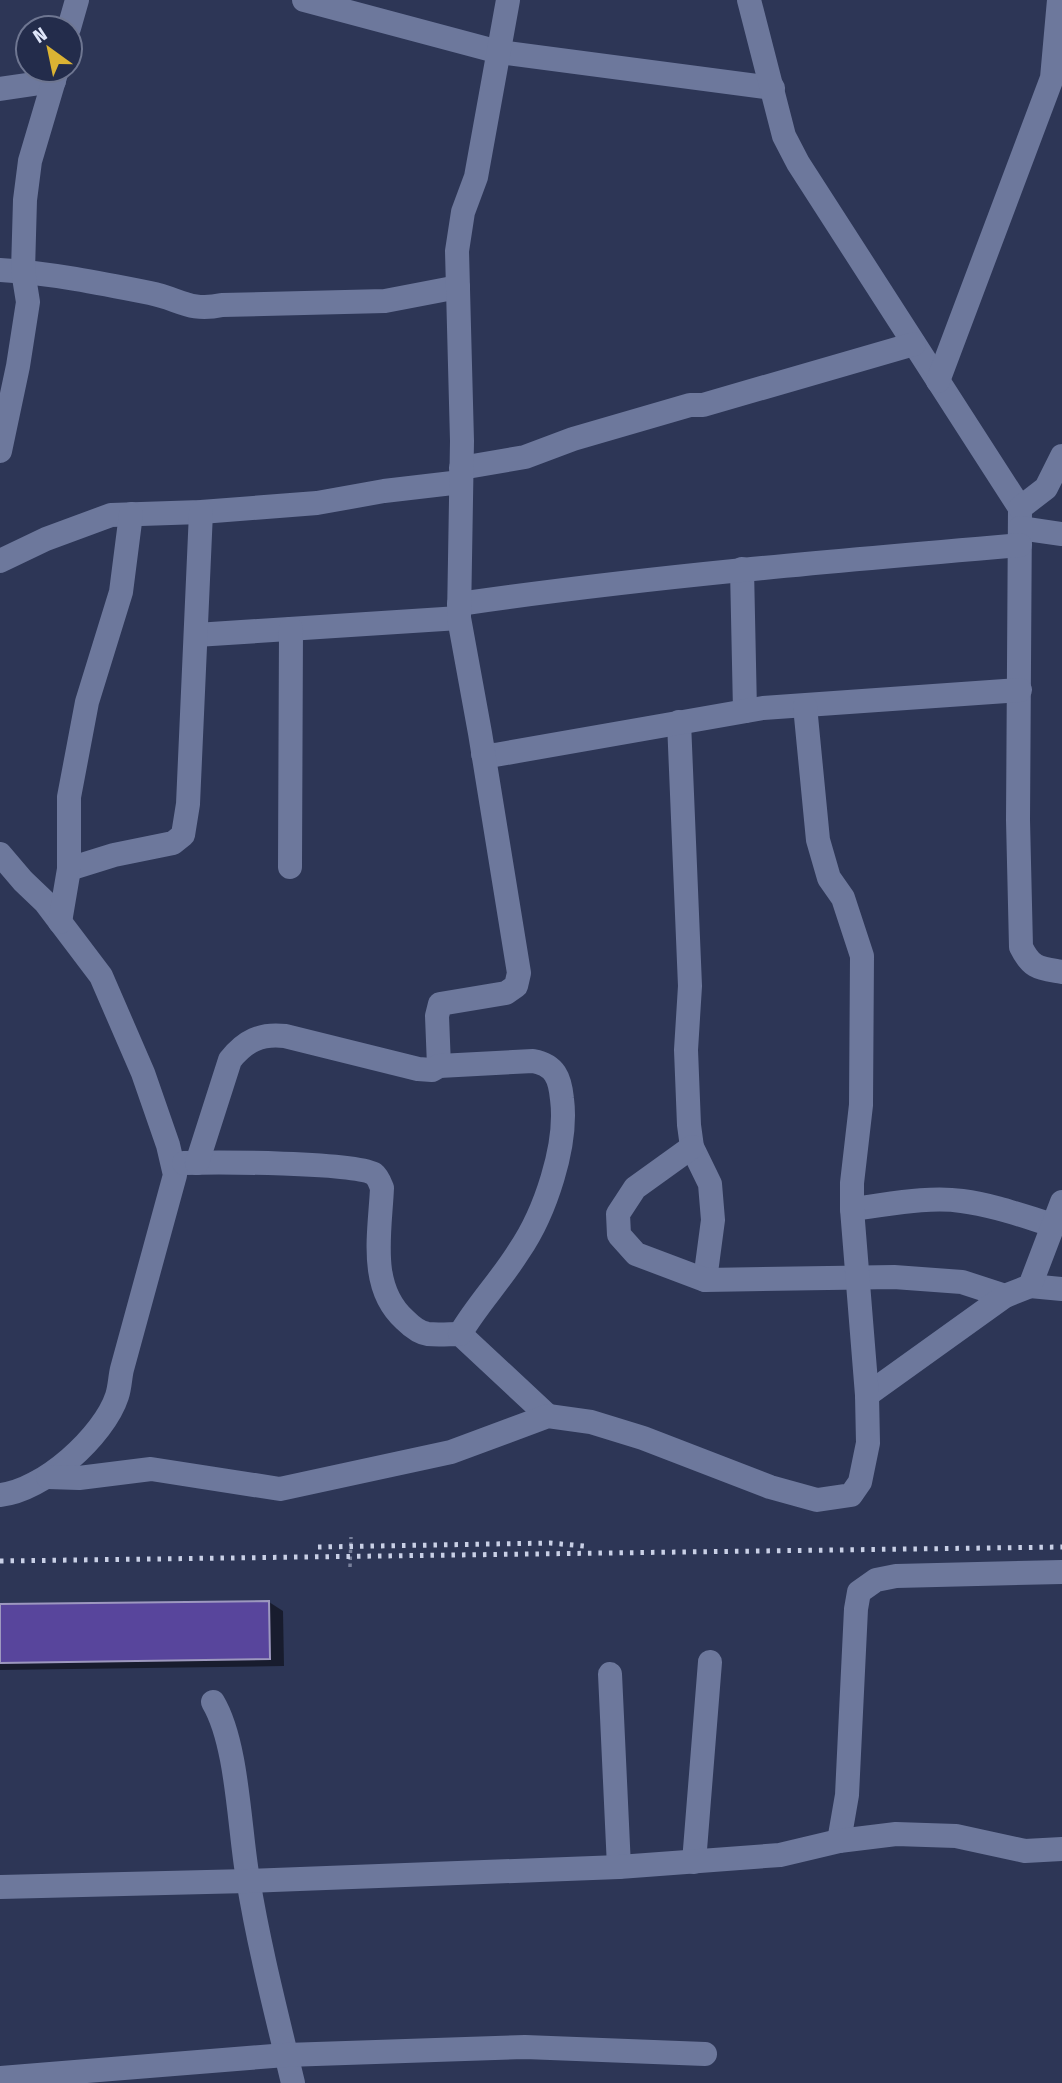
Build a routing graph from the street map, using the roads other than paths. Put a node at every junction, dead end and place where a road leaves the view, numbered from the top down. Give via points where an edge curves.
1 (304, 0) edge
2 (508, 0) edge
3 (749, 0) edge
4 (1059, 0) edge
5 (499, 52) junction
6 (1057, 78) edge
7 (20, 84) edge
8 (52, 84) edge
9 (773, 88) junction
10 (0, 89) edge
11 (12, 270) edge
12 (458, 287) junction
13 (914, 344) junction
14 (938, 381) junction
15 (0, 451) edge
16 (1062, 456) edge
17 (461, 475) junction
18 (201, 512) junction
19 (131, 514) junction
20 (1020, 527) junction
21 (1062, 534) edge
22 (0, 561) edge
23 (742, 569) junction
24 (459, 611) junction
25 (290, 629) junction
26 (195, 635) junction
27 (1020, 690) junction
28 (805, 706) junction
29 (745, 711) junction
30 (679, 722) junction
31 (483, 754) junction
32 (0, 854) edge
33 (290, 867) dead end
34 (68, 869) junction
35 (60, 922) junction
36 (1062, 972) edge
37 (439, 1066) junction
38 (692, 1147) junction
39 (197, 1163) junction
40 (172, 1164) junction
41 (852, 1209) junction
42 (1058, 1214) edge
43 (857, 1278) junction
44 (705, 1280) junction
45 (1030, 1286) junction
46 (1062, 1289) edge
47 (1004, 1296) junction
48 (460, 1334) junction
49 (867, 1395) junction
50 (548, 1416) junction
51 (48, 1477) junction
52 (0, 1494) edge
53 (1062, 1572) edge
54 (709, 1662) dead end
55 (610, 1674) dead end
56 (213, 1702) dead end
57 (839, 1841) junction
58 (1062, 1849) edge
59 (694, 1862) junction
60 (619, 1867) junction
61 (248, 1881) junction
62 (0, 1887) edge
63 (705, 2054) dead end
64 (286, 2055) junction
65 (0, 2078) edge
66 (293, 2083) edge

1 - 5 street
2 - 5 street
3 - 9 street
4 - 6 street
5 - 9 street
5 - 12 street via 476,177 458,232
6 - 14 street
7 - 10 street
8 - 11 street via 30,161
9 - 13 street via 784,136 798,163
11 - 12 street via 166,296 188,307 206,308 385,300
11 - 15 street via 28,302
12 - 17 street
13 - 14 street
13 - 17 street via 690,405
14 - 20 street
16 - 20 street
17 - 18 street via 317,503
17 - 24 street
18 - 19 street
18 - 26 street
19 - 22 street via 111,514
19 - 34 street via 121,592 87,702 69,797
20 - 21 street
20 - 23 street
20 - 27 street
23 - 24 street via 579,587
23 - 29 street
24 - 25 street
24 - 31 street
25 - 26 street
25 - 33 street
26 - 34 street via 183,835 173,843
27 - 28 street
27 - 36 street via 1021,947 1037,968
28 - 29 street
28 - 41 street via 818,840 862,956 861,1105
29 - 30 street
30 - 31 street
30 - 38 street
31 - 37 street via 519,973 516,986 506,993 440,1004
32 - 35 street
34 - 35 street
35 - 40 street via 101,976 143,1073
37 - 39 street via 418,1069 285,1035 254,1038 230,1060
37 - 48 street via 546,1063 561,1084 564,1110 552,1178 530,1233
38 - 44 street via 710,1184 713,1220
38 - 44 street via 635,1188 618,1214 619,1235 636,1254
39 - 40 street
39 - 48 street via 341,1167 374,1174 382,1188 379,1269 394,1311 425,1334
40 - 51 street via 175,1175 117,1395 95,1432
41 - 42 street via 960,1200
41 - 43 street
42 - 45 street
43 - 44 street
43 - 47 street via 962,1282
43 - 49 street
45 - 46 street
45 - 47 street
47 - 49 street
48 - 50 street
49 - 50 street via 868,1443 860,1482 850,1495 817,1500 770,1487 643,1438 591,1422
50 - 51 street via 451,1452 280,1489 151,1469
51 - 52 street
53 - 57 street via 896,1576 876,1580 859,1592 847,1795
54 - 59 street
55 - 60 street
56 - 61 street via 222,1717 232,1763
57 - 58 street via 896,1834 956,1836 1025,1851
57 - 59 street via 780,1855
59 - 60 street
60 - 61 street
61 - 62 street
61 - 64 street
63 - 64 street via 525,2047
64 - 65 street
64 - 66 street

